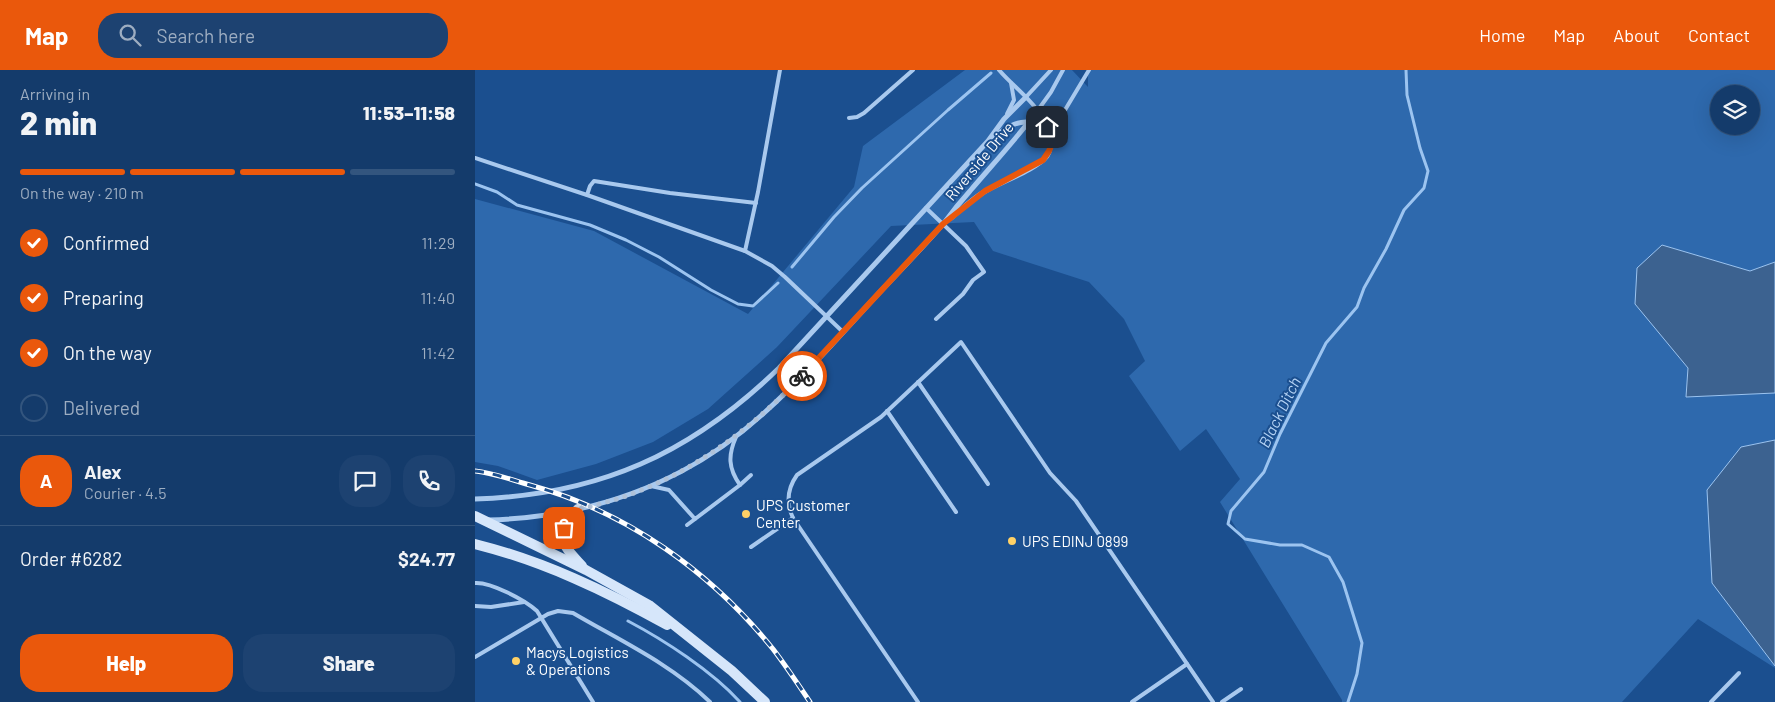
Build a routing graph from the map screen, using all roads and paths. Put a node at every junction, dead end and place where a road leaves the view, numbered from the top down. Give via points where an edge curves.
1 (780, 70) edge
2 (913, 70) edge
3 (999, 70) edge
4 (1051, 70) edge
5 (1063, 70) edge
6 (1089, 70) edge
7 (1011, 83) junction
8 (1026, 97) junction
9 (1038, 110) junction
10 (849, 118) dead end
11 (1004, 119) junction
12 (1029, 122) junction
13 (988, 141) junction
14 (1050, 142) junction
15 (475, 158) edge
16 (587, 195) junction
17 (756, 203) junction
18 (926, 208) junction
19 (943, 224) junction
20 (745, 251) junction
21 (827, 316) junction
22 (936, 319) dead end
23 (843, 332) junction
24 (918, 382) junction
25 (887, 411) junction
26 (736, 436) junction
27 (751, 476) dead end
28 (988, 484) dead end
29 (740, 485) junction
30 (651, 486) junction
31 (475, 499) edge
32 (578, 509) junction
33 (956, 512) dead end
34 (793, 518) junction
35 (478, 519) edge
36 (695, 519) junction
37 (687, 526) dead end
38 (475, 544) edge
39 (751, 547) dead end
40 (587, 570) junction
41 (475, 583) edge
42 (524, 602) junction
43 (475, 606) edge
44 (541, 618) junction
45 (693, 640) junction
46 (475, 657) edge
47 (1187, 664) junction
48 (1739, 673) dead end
49 (1241, 689) dead end
50 (593, 702) edge
51 (709, 702) edge
52 (765, 702) edge
53 (918, 702) edge
54 (1132, 702) edge
55 (1213, 702) edge
56 (1222, 702) edge
57 (1711, 702) edge

1 - 17 lane
2 - 10 lane via 865,113
3 - 7 lane
4 - 8 lane
5 - 9 lane
6 - 14 lane
7 - 8 lane
7 - 11 lane via 1014,100
8 - 9 lane
8 - 11 street, Riverside Drive
9 - 12 street, Riverside Drive
9 - 14 lane via 1049,132
11 - 13 street, Riverside Drive
12 - 13 street via 1009,126
12 - 14 street via 1043,129
12 - 19 street, Riverside Drive
13 - 18 street, Riverside Drive
14 - 19 street via 1043,160 980,194
15 - 16 lane
16 - 17 lane via 594,181
16 - 20 lane
17 - 20 lane
18 - 19 lane
18 - 21 street, Riverside Drive
19 - 22 lane via 966,246 983,272
19 - 23 street, Riverside Drive
20 - 21 lane via 772,266
21 - 23 lane
21 - 31 street, Riverside Drive via 779,368 739,404 706,429 665,453 618,473 568,488 523,496
23 - 26 street, Riverside Drive via 783,395
24 - 25 lane
24 - 28 lane
24 - 47 lane via 961,342 1050,473 1076,501
25 - 33 lane
25 - 34 lane via 797,475 788,493
26 - 29 lane via 729,457
26 - 30 street, Riverside Drive
27 - 29 lane
29 - 36 lane
30 - 32 street, Riverside Drive via 615,500
30 - 36 lane via 669,490
32 - 35 street, Riverside Drive via 529,517
32 - 40 main road via 564,528 563,539 568,550
34 - 39 lane
34 - 53 lane
35 - 40 main road
36 - 37 lane
38 - 45 main road via 570,576
40 - 45 main road via 649,604
41 - 42 lane via 492,585
42 - 43 lane via 491,608
42 - 44 lane via 533,607
44 - 46 lane
44 - 50 lane
44 - 51 lane via 558,611 573,614 680,676
45 - 52 main road
47 - 54 lane
47 - 55 lane
48 - 57 lane
49 - 56 lane

